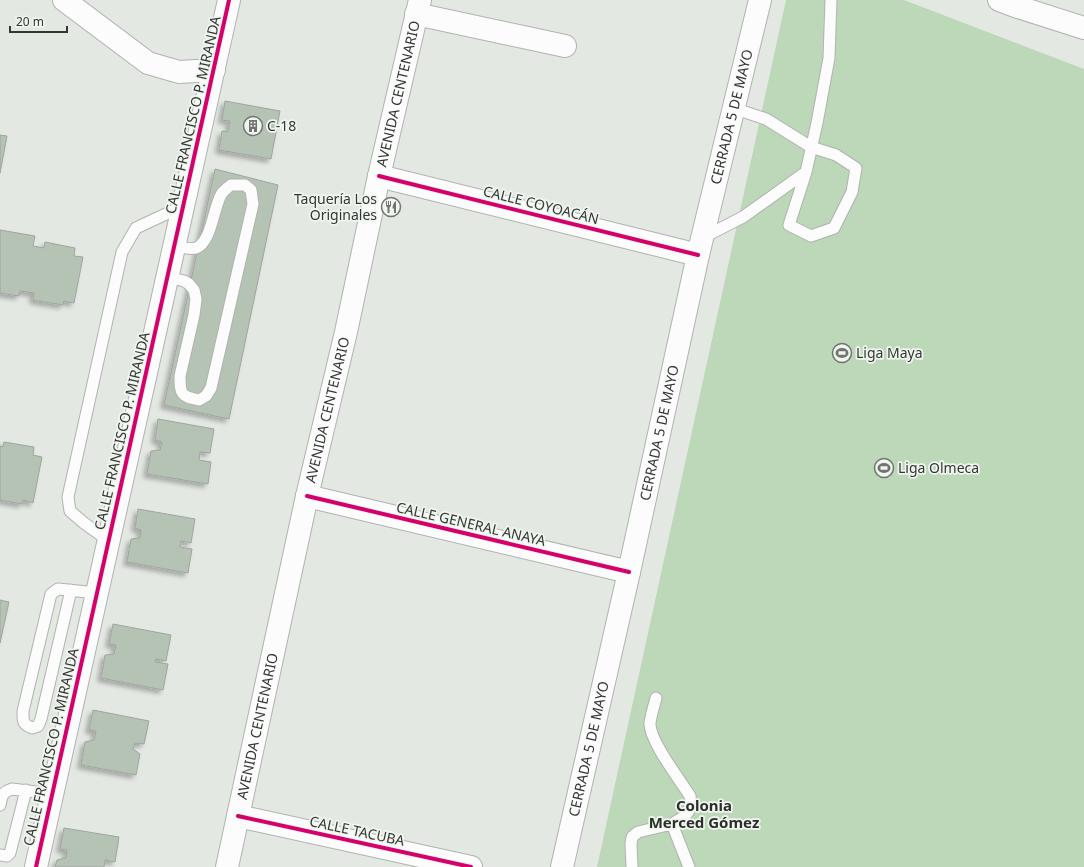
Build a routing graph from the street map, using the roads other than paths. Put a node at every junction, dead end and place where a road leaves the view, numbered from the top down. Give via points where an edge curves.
1 (64, 0) edge
2 (230, 0) edge
3 (760, 0) edge
4 (831, 0) edge
5 (1008, 2) edge
6 (418, 7) edge
7 (1084, 28) edge
8 (565, 46) dead end
9 (214, 70) junction
10 (733, 108) junction
11 (811, 147) junction
12 (806, 172) junction
13 (379, 176) junction
14 (184, 206) junction
15 (175, 246) junction
16 (700, 247) junction
17 (168, 277) junction
18 (308, 496) junction
19 (109, 541) junction
20 (629, 572) junction
21 (71, 590) junction
22 (97, 593) junction
23 (656, 698) dead end
24 (26, 790) junction
25 (52, 794) junction
26 (0, 805) edge
27 (238, 816) junction
28 (672, 824) junction
29 (0, 855) edge
30 (36, 867) edge
31 (226, 867) edge
32 (471, 867) edge
33 (562, 867) edge
34 (632, 867) edge
35 (690, 867) edge

1 - 9 street via 148,63 179,72
2 - 9 street, CALLE FRANCISCO P. MIRANDA
3 - 10 street, CERRADA 5 DE MAYO
4 - 11 lane via 829,58
5 - 7 street
6 - 8 street
6 - 13 street, AVENIDA CENTENARIO
9 - 14 street, CALLE FRANCISCO P. MIRANDA
10 - 11 lane via 766,119
10 - 16 street, CERRADA 5 DE MAYO
11 - 12 lane
11 - 12 lane via 836,155 856,168 852,192 834,228 811,236 788,225
12 - 16 lane
13 - 16 street, CALLE COYOACÁN
13 - 18 street, AVENIDA CENTENARIO
14 - 15 street, CALLE FRANCISCO P. MIRANDA
14 - 19 lane via 136,228 122,252 68,497 70,511
15 - 17 street, CALLE FRANCISCO P. MIRANDA
15 - 17 lane via 192,249 203,244 221,194 231,185 245,186 251,190 253,204 211,388 206,396 199,400 185,397 180,384 194,315 194,290 184,281
16 - 20 street, CERRADA 5 DE MAYO
17 - 19 street, CALLE FRANCISCO P. MIRANDA
18 - 20 street, CALLE GENERAL ANAYA
18 - 27 street, AVENIDA CENTENARIO
19 - 22 street, CALLE FRANCISCO P. MIRANDA
20 - 33 street, CERRADA 5 DE MAYO
21 - 21 lane via 58,589 51,594 23,711 23,722 32,728 38,726 41,719
21 - 22 lane
22 - 25 street, CALLE FRANCISCO P. MIRANDA
23 - 28 lane via 650,723 651,734 690,796 691,803 687,814
24 - 25 lane
24 - 26 lane via 6,791 2,795
24 - 29 lane via 10,853 7,856
25 - 30 street, CALLE FRANCISCO P. MIRANDA
27 - 31 street, AVENIDA CENTENARIO
27 - 32 street, CALLE TACUBA
28 - 34 lane via 638,832 632,837
28 - 35 lane

